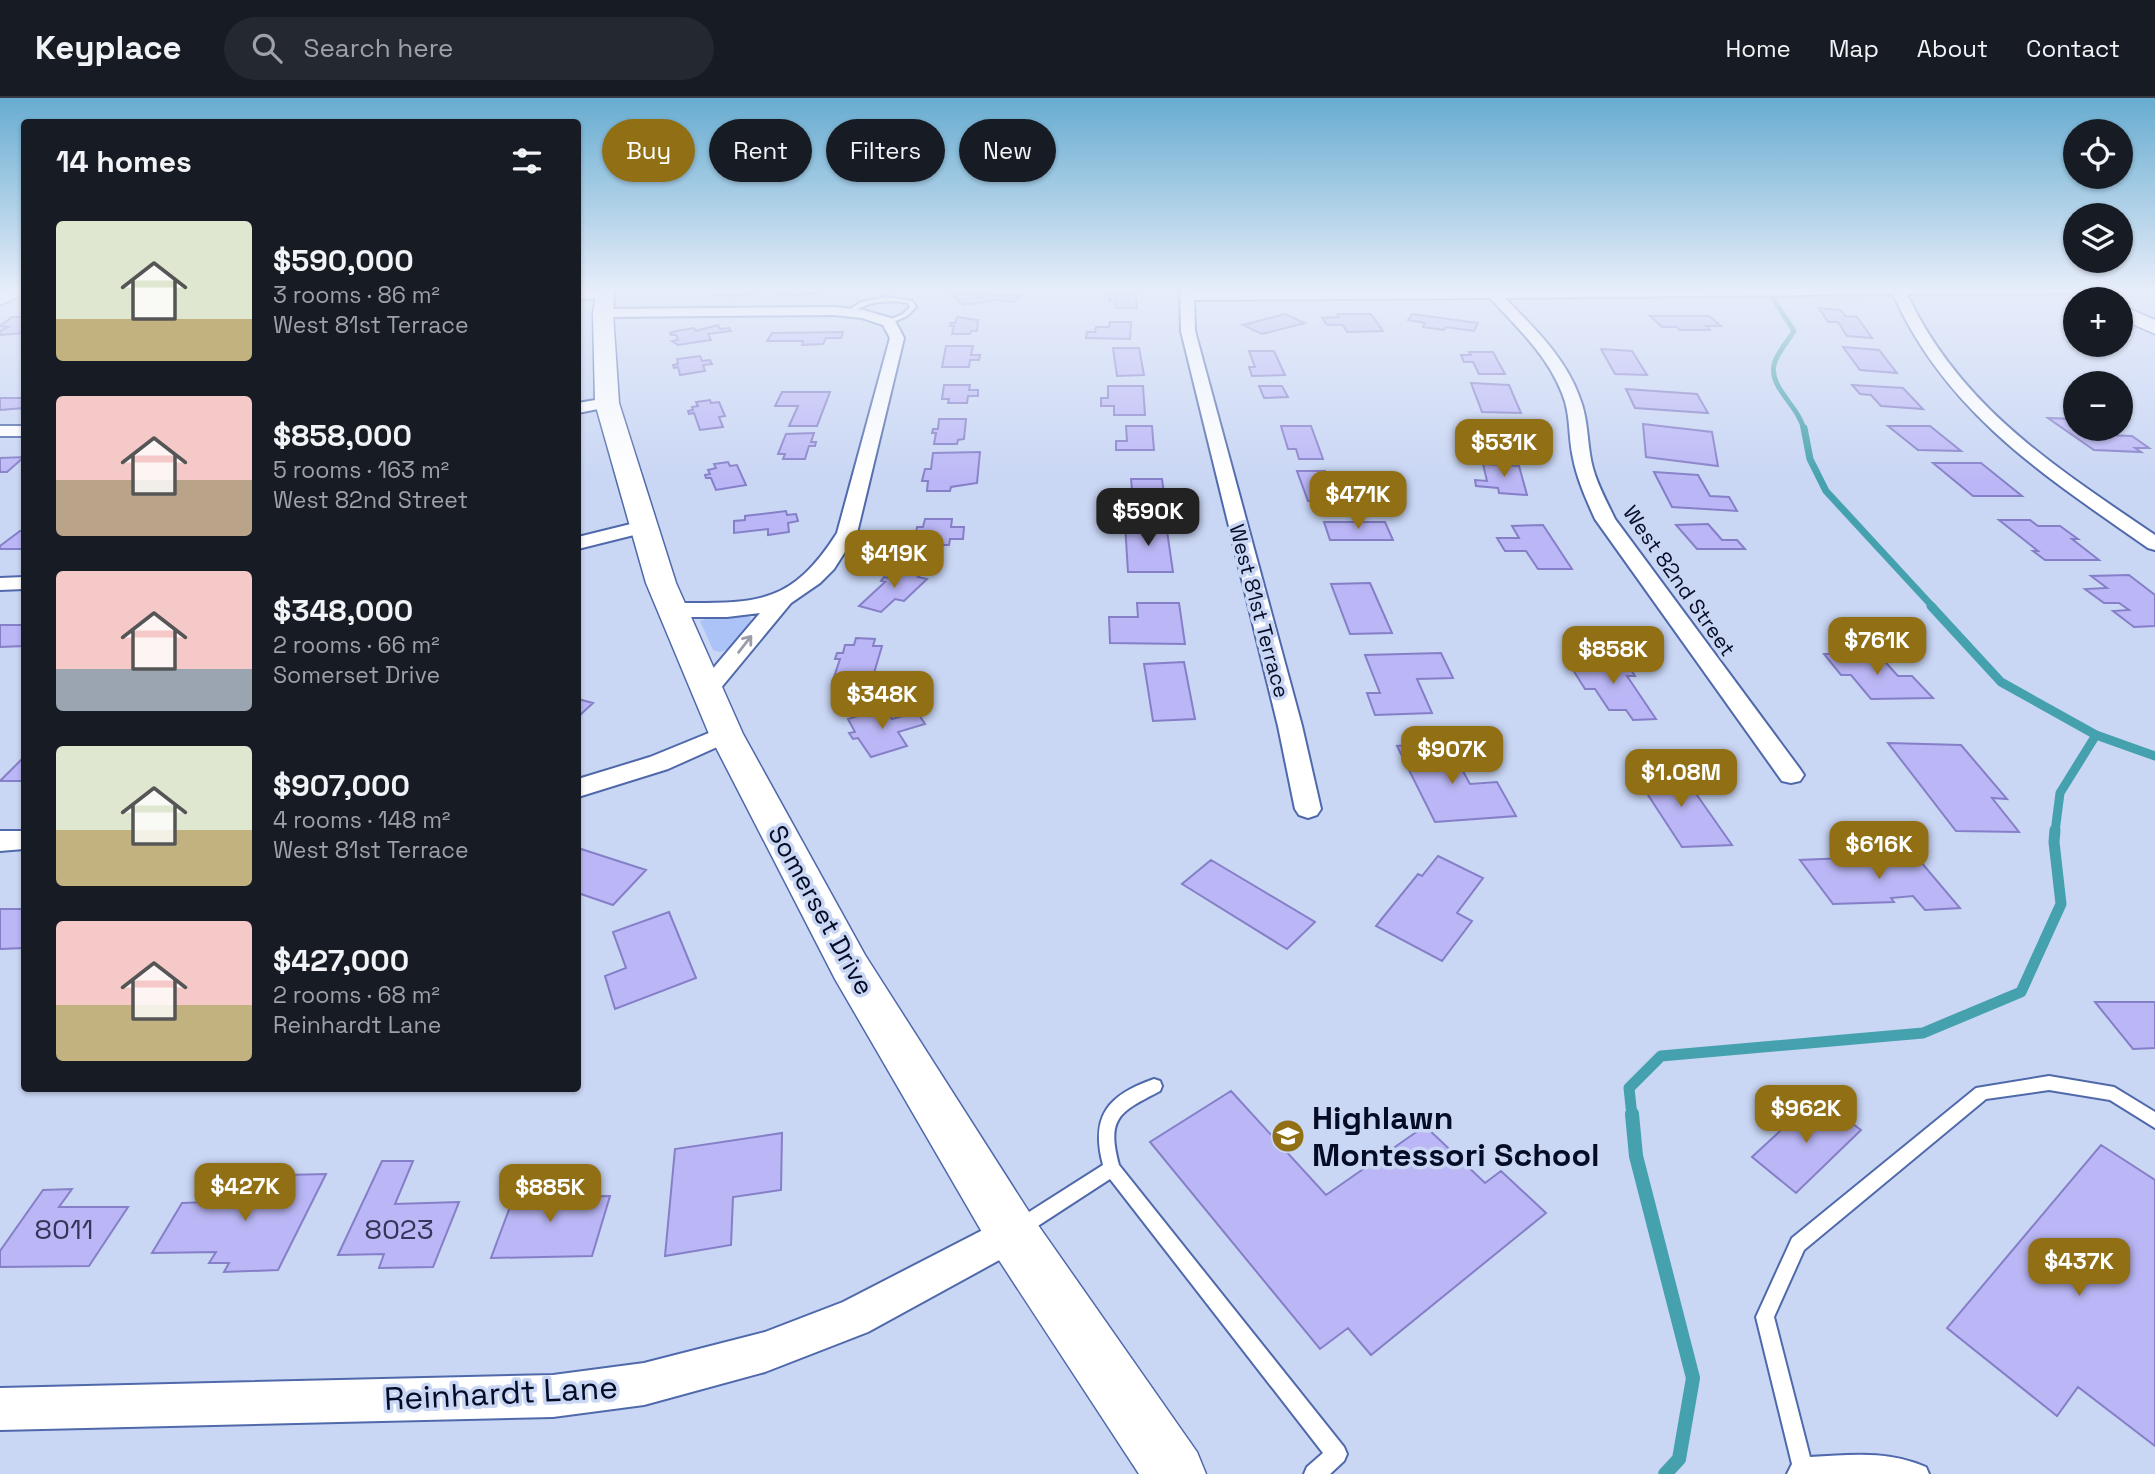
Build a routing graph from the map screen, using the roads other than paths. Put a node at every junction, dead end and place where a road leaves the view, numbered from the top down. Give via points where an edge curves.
1 (595, 353) edge
2 (893, 353) edge
3 (1194, 353) edge
4 (1546, 353) edge
5 (1930, 353) edge
6 (592, 406) edge
7 (0, 431) edge
8 (21, 431) edge
9 (643, 527) junction
10 (581, 542) edge
11 (2155, 544) edge
12 (21, 583) edge
13 (0, 584) edge
14 (784, 598) junction
15 (674, 610) junction
16 (707, 690) junction
17 (726, 734) junction
18 (1791, 775) dead end
19 (581, 787) edge
20 (1308, 809) dead end
21 (21, 840) edge
22 (0, 841) edge
23 (1154, 1086) dead end
24 (2155, 1121) edge
25 (1112, 1168) junction
26 (1012, 1233) junction
27 (0, 1409) edge
28 (1800, 1471) edge
29 (1175, 1474) edge
30 (1314, 1474) edge
31 (1919, 1474) edge

1 - 6 street, Somerset Drive
2 - 14 street via 847,533 827,565
3 - 20 street, West 81st Terrace
4 - 18 street, West 82nd Street via 1571,395 1581,456 1605,519
5 - 11 street via 1973,401 2059,475
6 - 9 street, Somerset Drive
7 - 8 street
9 - 10 street
9 - 15 street, Somerset Drive
12 - 13 street
14 - 15 street via 751,609
16 -> 14 street
15 - 16 street, Somerset Drive
16 - 17 street, Somerset Drive
17 - 19 street via 659,764
17 - 26 street, Somerset Drive via 850,967
21 - 22 street
23 - 25 lane via 1117,1106 1105,1124
24 - 28 lane via 2114,1094 2049,1083 1982,1093 1798,1244 1765,1317
25 - 26 lane
25 - 30 lane via 1336,1454
26 - 27 street, Reinhardt Lane via 854,1318 765,1352 644,1384 553,1396
26 - 29 street, Somerset Drive
28 - 31 lane via 1879,1464

